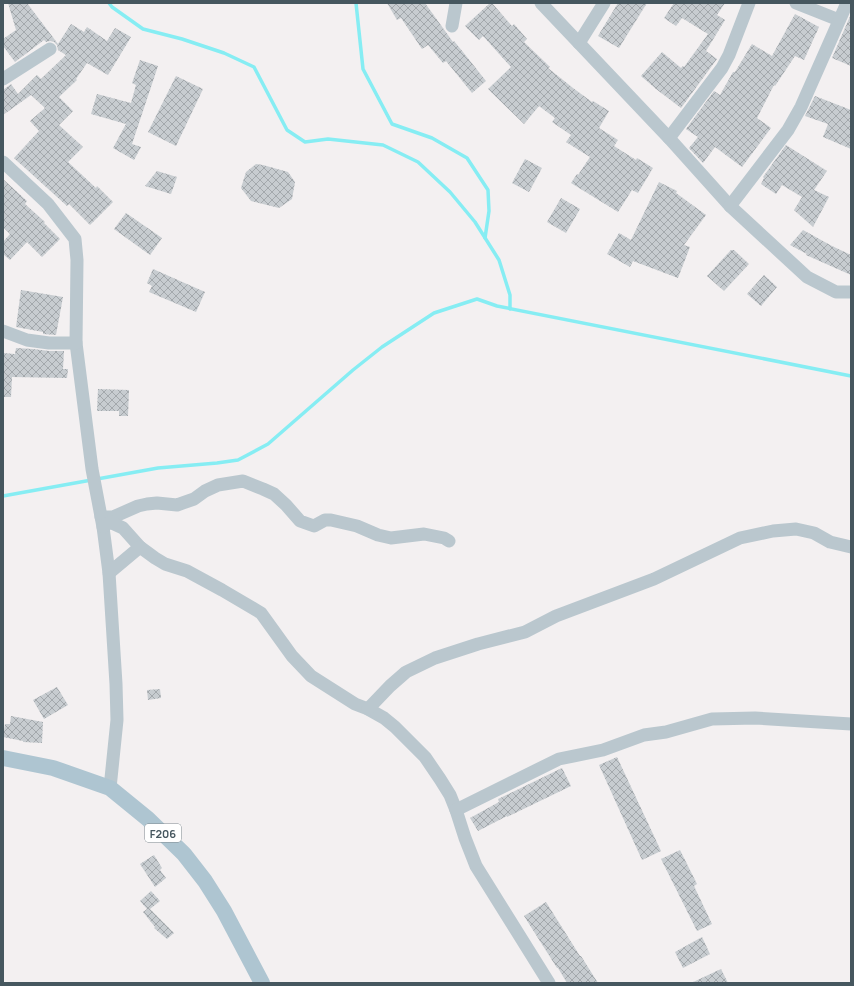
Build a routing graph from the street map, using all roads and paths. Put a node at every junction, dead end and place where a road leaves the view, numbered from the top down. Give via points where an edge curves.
1 (456, 3) edge
2 (541, 3) edge
3 (604, 3) edge
4 (748, 3) edge
5 (796, 3) edge
6 (846, 3) edge
7 (839, 20) junction
8 (452, 26) dead end
9 (579, 43) junction
10 (50, 48) dead end
11 (3, 79) edge
12 (668, 138) junction
13 (3, 162) edge
14 (730, 206) junction
15 (851, 292) edge
16 (3, 331) edge
17 (76, 343) junction
18 (102, 522) junction
19 (449, 541) dead end
20 (140, 547) junction
21 (851, 547) edge
22 (110, 573) junction
23 (368, 709) junction
24 (851, 724) edge
25 (3, 758) edge
26 (110, 788) junction
27 (456, 810) junction
28 (262, 983) edge
29 (549, 983) edge

1 - 8 street
2 - 9 street
3 - 9 street
4 - 12 street via 722,68
5 - 7 street
6 - 7 street
7 - 14 street via 788,130
9 - 12 street
10 - 11 street
12 - 14 street
13 - 17 street via 48,204 75,239
14 - 15 street via 807,277 836,292
16 - 17 street via 27,340
17 - 18 street via 92,469
18 - 19 street via 138,506 157,503 177,505 194,499 218,485 243,481 274,494 300,522 314,526 331,520 391,538 424,534
18 - 20 street via 110,522 123,528
18 - 22 street
20 - 22 street
20 - 23 street via 165,564 187,571 262,613 292,656 311,676 355,704
21 - 23 street via 796,529 740,538 654,579 556,616 525,632 435,658 406,672
22 - 26 street via 117,720
23 - 27 street via 395,727 425,757
24 - 27 street via 755,718 712,719 666,732 644,735 603,750 559,760
25 - 26 main road, F206 via 53,768
26 - 28 main road, F206 via 148,819 184,854 224,911
27 - 29 street via 476,866

